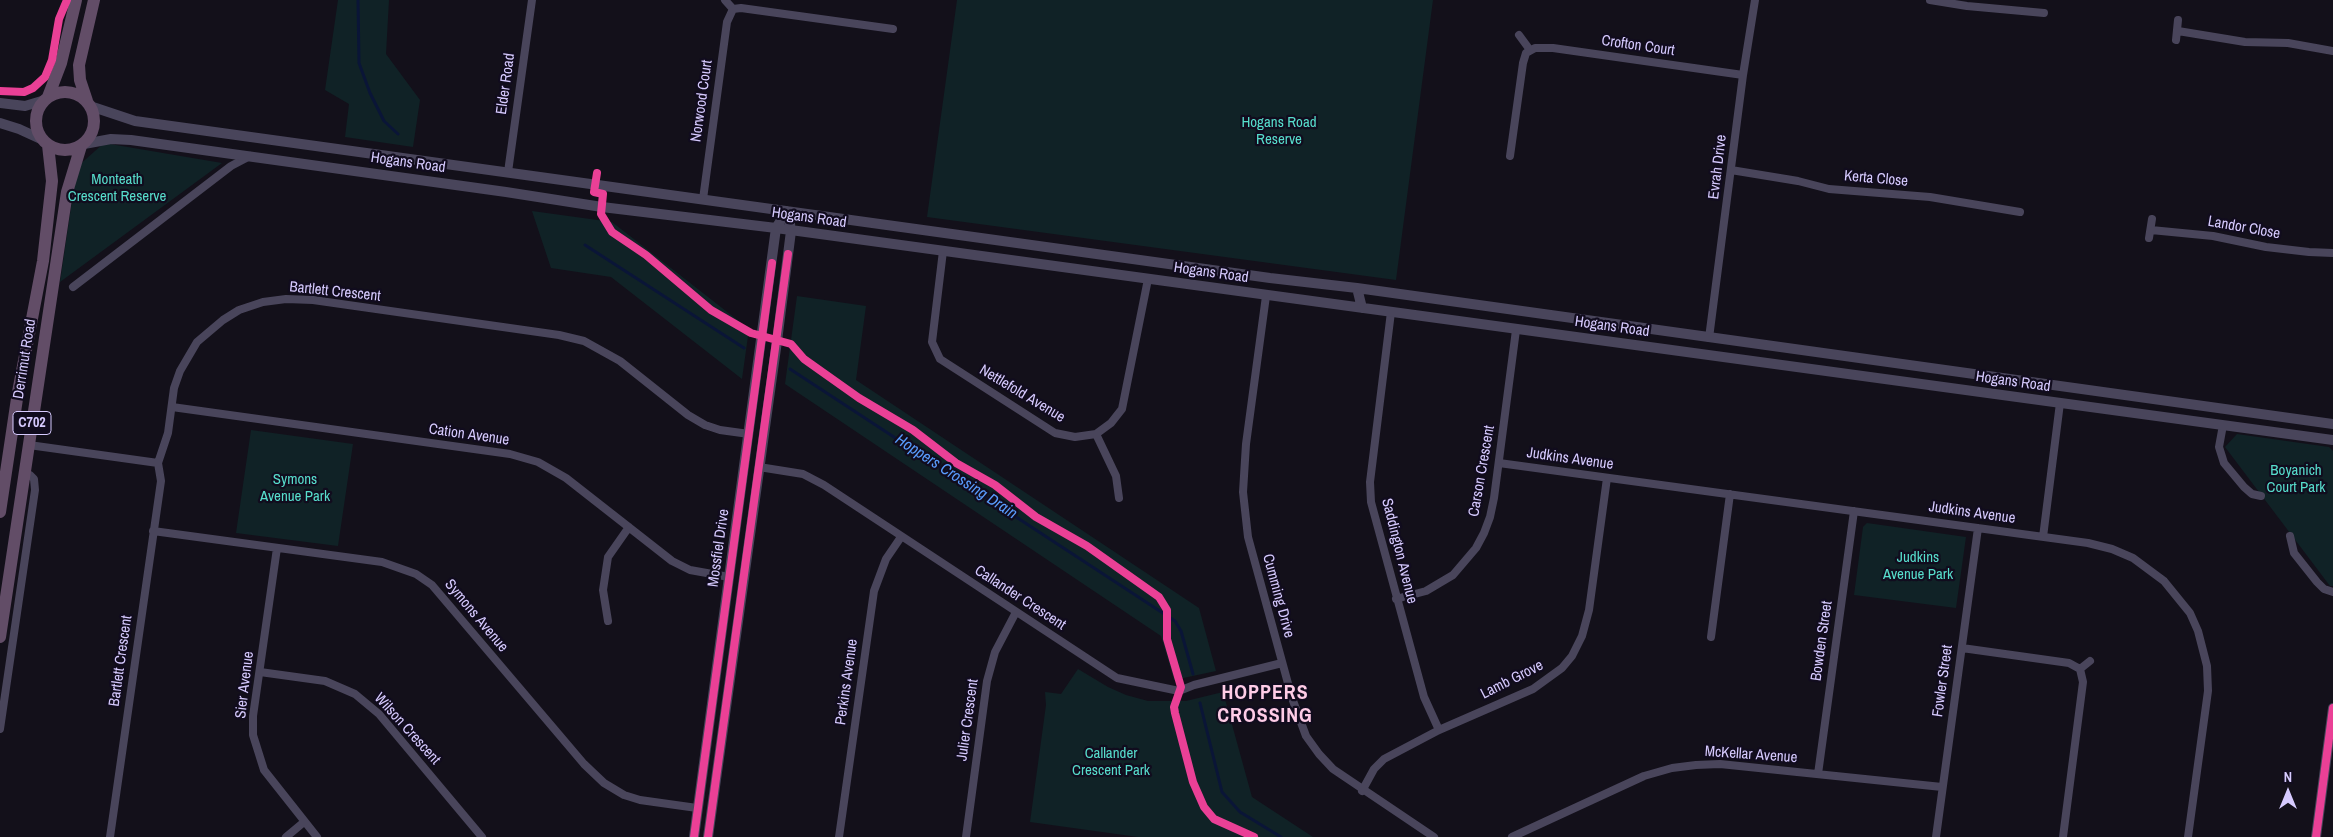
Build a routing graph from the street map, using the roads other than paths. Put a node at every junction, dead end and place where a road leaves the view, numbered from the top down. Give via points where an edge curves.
1 (76, 0) edge
2 (94, 0) edge
3 (532, 0) edge
4 (726, 0) edge
5 (1755, 0) edge
6 (1930, 0) edge
7 (733, 9) junction
8 (2044, 13) dead end
9 (2178, 20) dead end
10 (893, 29) dead end
11 (2178, 31) junction
12 (1519, 35) dead end
13 (2176, 40) dead end
14 (1530, 50) junction
15 (2333, 51) edge
16 (1743, 75) junction
17 (47, 99) junction
18 (0, 103) edge
19 (88, 103) junction
20 (0, 123) edge
21 (45, 143) junction
22 (83, 145) junction
23 (250, 156) junction
24 (1510, 156) dead end
25 (1732, 170) junction
26 (508, 172) junction
27 (506, 192) junction
28 (703, 199) junction
29 (787, 211) junction
30 (2020, 212) dead end
31 (2152, 219) dead end
32 (776, 228) junction
33 (791, 230) junction
34 (2151, 230) junction
35 (2149, 238) dead end
36 (943, 251) junction
37 (2333, 253) edge
38 (1270, 278) junction
39 (1148, 279) junction
40 (73, 287) dead end
41 (1357, 288) junction
42 (1266, 296) junction
43 (1362, 308) junction
44 (1391, 312) junction
45 (1516, 330) junction
46 (1709, 338) junction
47 (1707, 355) junction
48 (2060, 403) junction
49 (172, 408) junction
50 (2333, 424) edge
51 (2223, 426) junction
52 (748, 434) junction
53 (1096, 434) junction
54 (763, 436) junction
55 (2333, 440) edge
56 (10, 444) junction
57 (29, 445) junction
58 (158, 462) junction
59 (1499, 463) junction
60 (744, 464) junction
61 (759, 467) junction
62 (24, 474) junction
63 (1607, 478) junction
64 (4, 484) junction
65 (1730, 494) junction
66 (2261, 496) dead end
67 (1119, 498) dead end
68 (1854, 511) junction
69 (0, 512) edge
70 (629, 528) junction
71 (1978, 528) junction
72 (153, 531) junction
73 (2290, 536) dead end
74 (901, 537) junction
75 (2043, 537) junction
76 (277, 548) junction
77 (729, 577) junction
78 (743, 578) junction
79 (2333, 592) edge
80 (1396, 599) junction
81 (1016, 612) junction
82 (608, 620) dead end
83 (1, 622) edge
84 (0, 637) edge
85 (1711, 637) dead end
86 (1962, 648) junction
87 (2090, 661) dead end
88 (1282, 664) junction
89 (2080, 669) junction
90 (260, 672) junction
91 (2333, 708) edge
92 (0, 729) edge
93 (1439, 730) junction
94 (1818, 774) junction
95 (1942, 787) junction
96 (1362, 791) junction
97 (697, 808) junction
98 (712, 810) junction
99 (304, 822) junction
100 (110, 837) edge
101 (286, 837) edge
102 (317, 837) edge
103 (482, 837) edge
104 (695, 837) edge
105 (708, 837) edge
106 (839, 837) edge
107 (966, 837) edge
108 (1434, 837) edge
109 (1512, 837) edge
110 (1936, 837) edge
111 (2062, 837) edge
112 (2188, 837) edge
113 (2316, 837) edge

1 - 17 highway, C702 via 61,63
2 - 19 highway, C702 via 79,65
3 - 26 street, Elder Road
4 - 7 street
5 - 16 street, Evrah Drive
6 - 8 street
7 - 10 street
7 - 28 street, Norwood Court via 727,22
9 - 11 street
11 - 13 street
11 - 15 street
12 - 14 street
14 - 16 street, Crofton Court via 1553,48
14 - 24 street via 1523,63
16 - 25 street, Evrah Drive
17 - 18 street via 25,106
17 - 19 highway via 68,92
17 - 21 highway, C702 via 36,115 38,133
19 - 22 highway, C702 via 94,115 94,126
19 - 26 street, Hogans Road via 135,121
20 - 21 street
21 - 22 highway via 64,151
21 - 56 highway, Derrimut Road / C702 via 52,181 43,261
22 - 23 street, Hogans Road via 111,139 131,140
22 - 57 highway, Derrimut Road / C702 via 67,192
23 - 27 street, Hogans Road
23 - 40 street via 231,166
25 - 30 street, Kerta Close via 1829,189 1930,197
25 - 46 street, Evrah Drive
26 - 27 street
26 - 28 street, Hogans Road
27 - 32 street, Hogans Road
28 - 29 street, Hogans Road
29 - 32 street, Mossfiel Drive
29 - 33 street, Mossfiel Drive
29 - 38 street, Hogans Road
31 - 34 street
32 - 33 street, Hogans Road
32 - 52 street, Mossfiel Drive
33 - 36 street, Hogans Road
33 - 54 street, Mossfiel Drive
34 - 35 street
34 - 37 street, Landor Close
36 - 39 street, Hogans Road
36 - 53 street, Nettlefold Avenue via 932,342 940,359 1055,433 1076,437
38 - 41 street, Hogans Road
38 - 42 street
39 - 42 street, Hogans Road
39 - 53 street via 1122,409
41 - 43 street
41 - 46 street, Hogans Road
42 - 43 street, Hogans Road
42 - 88 street, Cumming Drive via 1246,444 1243,492 1248,536
43 - 44 street, Hogans Road
44 - 45 street, Hogans Road
44 - 80 street, Saddington Avenue via 1370,502
45 - 47 street, Hogans Road
45 - 59 street, Carson Crescent
46 - 47 street
46 - 50 street, Hogans Road
47 - 48 street, Hogans Road
48 - 51 street, Hogans Road
48 - 75 street
49 - 52 street, Bartlett Crescent via 180,371 197,342 210,329 239,310 263,302 313,300 559,335 584,342 620,360 705,425
49 - 58 street, Bartlett Crescent via 165,447
49 - 70 street, Cation Avenue via 510,454 538,462 558,473
51 - 55 street, Hogans Road
51 - 66 street via 2220,447 2224,463 2244,487
52 - 54 street
52 - 60 street, Mossfiel Drive
53 - 67 street via 1116,476
54 - 61 street, Mossfiel Drive
56 - 57 highway
56 - 64 highway, Derrimut Road / C702
57 - 58 street
57 - 62 highway, Derrimut Road / C702
58 - 72 street, Bartlett Crescent via 161,480
59 - 63 street, Judkins Avenue
59 - 80 street, Carson Crescent via 1490,517 1476,548 1453,575 1440,584
60 - 61 street
60 - 77 street, Mossfiel Drive
61 - 74 street, Callander Crescent via 803,474
61 - 78 street, Mossfiel Drive
62 - 64 highway via 14,475
62 - 83 highway, Derrimut Road / C702
62 - 92 street via 34,479 35,490
63 - 65 street, Judkins Avenue
63 - 93 street, Lamb Grove via 1589,610 1572,656 1562,668 1533,689
64 - 69 highway, Derrimut Road / C702
65 - 68 street, Judkins Avenue
65 - 85 street
68 - 71 street, Judkins Avenue
68 - 94 street, Bowden Street
70 - 77 street, Cation Avenue via 672,561 690,570
70 - 82 street via 608,557 603,590
71 - 75 street, Judkins Avenue
71 - 86 street, Fowler Street
72 - 76 street, Symons Avenue
72 - 100 street, Bartlett Crescent
73 - 79 street via 2294,553 2317,582
74 - 81 street, Callander Crescent
74 - 106 street, Perkins Avenue via 886,559 874,591
75 - 112 street, Judkins Avenue via 2088,543 2133,558 2164,581 2190,613 2203,649 2208,678
76 - 90 street, Sier Avenue
76 - 97 street, Symons Avenue via 382,562 416,574 432,585 584,764 604,783 640,800
77 - 78 street
77 - 97 street, Mossfiel Drive
78 - 98 street, Mossfiel Drive
80 - 93 street, Saddington Avenue via 1424,697
81 - 88 street, Callander Crescent via 1118,678 1153,687 1179,692 1194,685
81 - 107 street, Julier Crescent via 995,652 987,681
83 - 84 highway, Derrimut Road / C702
86 - 89 street via 2069,663
86 - 95 street, Fowler Street
87 - 89 street
88 - 96 street, Cumming Drive via 1306,736 1333,769
89 - 111 street via 2083,682
90 - 99 street, Sier Avenue via 253,735 259,756 272,782
90 - 103 street, Wilson Crescent via 325,682 355,694 379,714
91 - 113 street
93 - 96 street, Lamb Grove via 1384,759 1374,769
94 - 95 street, McKellar Avenue
94 - 109 street, McKellar Avenue via 1720,764 1672,768 1621,786
95 - 110 street, Fowler Street
96 - 108 street, Cumming Drive
97 - 98 street
97 - 104 street, Mossfiel Drive
98 - 105 street, Mossfiel Drive
99 - 101 street
99 - 102 street, Sier Avenue

